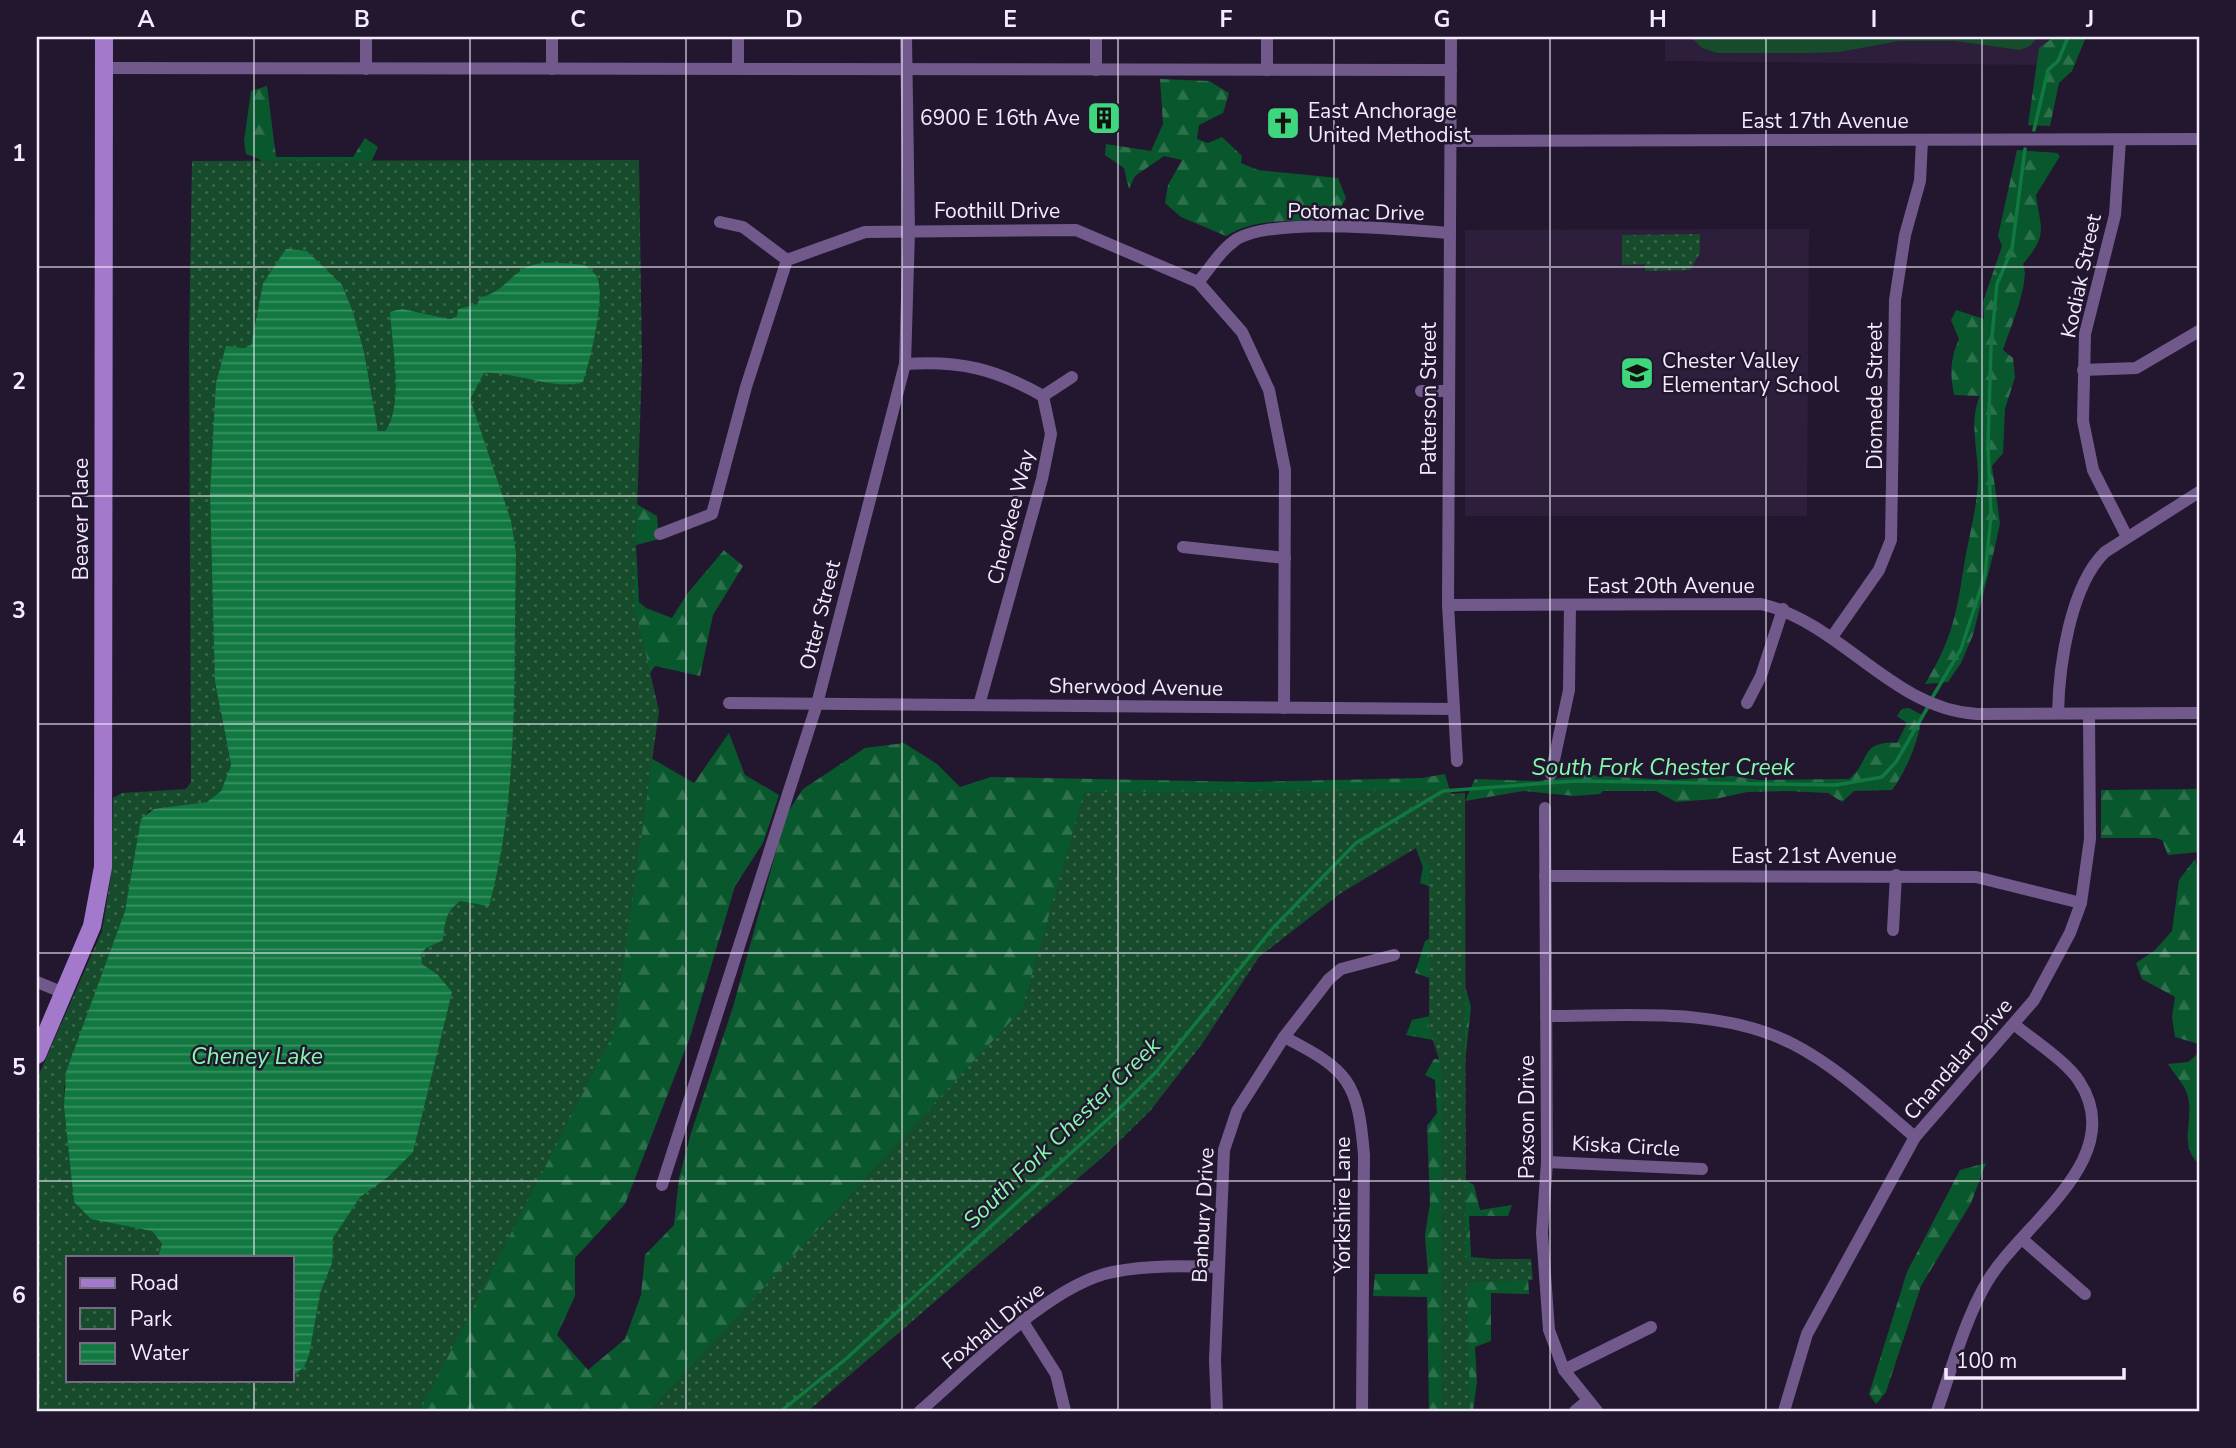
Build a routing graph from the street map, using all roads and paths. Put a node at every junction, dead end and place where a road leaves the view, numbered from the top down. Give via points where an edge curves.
1 (104, 37) edge
2 (366, 37) edge
3 (552, 37) edge
4 (738, 37) edge
5 (906, 37) edge
6 (1096, 37) edge
7 (1267, 37) edge
8 (1451, 37) edge
9 (104, 68) junction
10 (366, 69) junction
11 (552, 69) junction
12 (738, 69) junction
13 (906, 69) junction
14 (1096, 70) junction
15 (1268, 70) junction
16 (1451, 70) junction
17 (2199, 139) edge
18 (1922, 140) junction
19 (2120, 140) junction
20 (1450, 141) junction
21 (720, 222) dead end
22 (908, 231) junction
23 (1450, 233) junction
24 (787, 260) junction
25 (1198, 282) junction
26 (2199, 331) edge
27 (905, 364) junction
28 (2083, 370) junction
29 (1072, 377) dead end
30 (1421, 391) dead end
31 (1449, 391) junction
32 (1043, 396) junction
33 (2199, 492) edge
34 (660, 534) dead end
35 (2127, 537) junction
36 (1183, 547) dead end
37 (1285, 558) junction
38 (1448, 605) junction
39 (1570, 605) junction
40 (1783, 609) junction
41 (1832, 637) junction
42 (729, 703) dead end
43 (1748, 703) dead end
44 (817, 704) junction
45 (979, 705) junction
46 (1284, 708) junction
47 (1454, 709) junction
48 (2058, 713) junction
49 (2199, 713) edge
50 (2089, 714) junction
51 (1457, 761) dead end
52 (1551, 774) dead end
53 (1545, 808) dead end
54 (1896, 875) junction
55 (1545, 876) junction
56 (2081, 903) junction
57 (1893, 930) dead end
58 (1394, 955) dead end
59 (37, 982) edge
60 (64, 993) junction
61 (1546, 1016) junction
62 (2015, 1025) junction
63 (1284, 1037) junction
64 (37, 1055) edge
65 (1916, 1138) junction
66 (1547, 1161) junction
67 (1702, 1169) dead end
68 (662, 1185) dead end
69 (2021, 1239) junction
70 (1219, 1267) junction
71 (2085, 1294) dead end
72 (1023, 1322) junction
73 (1651, 1327) dead end
74 (1564, 1370) junction
75 (1587, 1401) junction
76 (1939, 1410) edge
77 (920, 1411) edge
78 (1065, 1411) edge
79 (1217, 1411) edge
80 (1362, 1411) edge
81 (1575, 1411) edge
82 (1597, 1411) edge
83 (1784, 1411) edge

1 - 9 street, Beaver Place
2 - 10 street
3 - 11 street
4 - 12 street
5 - 13 street, Otter Street
6 - 14 street
7 - 15 street
8 - 16 street, Patterson Street
9 - 10 street
9 - 60 street, Beaver Place via 103,867 92,926
10 - 11 street
11 - 12 street
12 - 13 street
13 - 14 street
13 - 22 street, Otter Street
14 - 15 street
15 - 16 street
16 - 20 street, Patterson Street
17 - 19 street, East 17th Avenue
18 - 19 street, East 17th Avenue
18 - 20 street, East 17th Avenue
18 - 41 street, Diomede Street via 1920,181 1905,234 1895,300 1892,540 1879,570
19 - 28 street, Kodiak Street via 2115,215 2085,334
20 - 23 street, Patterson Street
21 - 24 street via 743,227
22 - 24 street, Foothill Drive via 865,232
22 - 25 street, Foothill Drive via 1076,230
22 - 27 street, Otter Street
23 - 25 street, Potomac Drive via 1327,226 1266,231 1234,240
23 - 31 street, Patterson Street
24 - 34 street via 712,514
25 - 37 street, Foothill Drive via 1242,332 1269,390 1285,470
26 - 28 street via 2136,368
27 - 32 street via 990,369
27 - 44 street, Otter Street
28 - 35 street, Kodiak Street via 2087,449 2101,491
29 - 32 street
30 - 31 street
31 - 38 street, Patterson Street
32 - 45 street, Cherokee Way via 1051,434 1042,479
33 - 35 street
35 - 48 street via 2105,552 2085,578 2062,661
36 - 37 street
37 - 46 street, Foothill Drive
38 - 39 street, East 20th Avenue
38 - 47 street, Patterson Street
39 - 40 street, East 20th Avenue via 1731,603
39 - 52 street via 1569,690
40 - 41 street, East 20th Avenue
40 - 43 street
41 - 48 street, East 20th Avenue via 1919,699 1942,709 1977,714
42 - 44 street, Sherwood Avenue
44 - 45 street, Sherwood Avenue
44 - 68 street, Otter Street
45 - 46 street, Sherwood Avenue
46 - 47 street, Sherwood Avenue
47 - 51 street, Patterson Street
48 - 50 street, East 20th Avenue
49 - 50 street, East 20th Avenue
50 - 56 street, Chandalar Drive via 2090,839
53 - 55 street, Paxson Drive
54 - 55 street, East 21st Avenue
54 - 56 street, East 21st Avenue via 1976,877
54 - 57 street
55 - 61 street, Paxson Drive
56 - 62 street, Chandalar Drive via 2060,956
58 - 63 street, Banbury Drive via 1341,969
59 - 60 street
60 - 64 street, Beaver Place
61 - 65 street via 1673,1016 1754,1030 1790,1043 1831,1067
61 - 66 street, Paxson Drive
62 - 65 street, Chandalar Drive
62 - 69 street via 2078,1078 2092,1112 2093,1136 2086,1158
63 - 70 street, Banbury Drive via 1228,1129
63 - 80 street, Yorkshire Lane via 1328,1059 1353,1088 1361,1119
65 - 83 street, Chandalar Drive via 1807,1334
66 - 67 street, Kiska Circle
66 - 74 street, Paxson Drive via 1542,1233 1549,1329
69 - 71 street
69 - 76 street via 1987,1283
70 - 72 street, Foxhall Drive via 1110,1272 1070,1289
70 - 79 street, Banbury Drive
72 - 77 street, Foxhall Drive
72 - 78 street via 1056,1374
73 - 74 street
74 - 75 street, Paxson Drive
75 - 81 street
75 - 82 street, Paxson Drive

